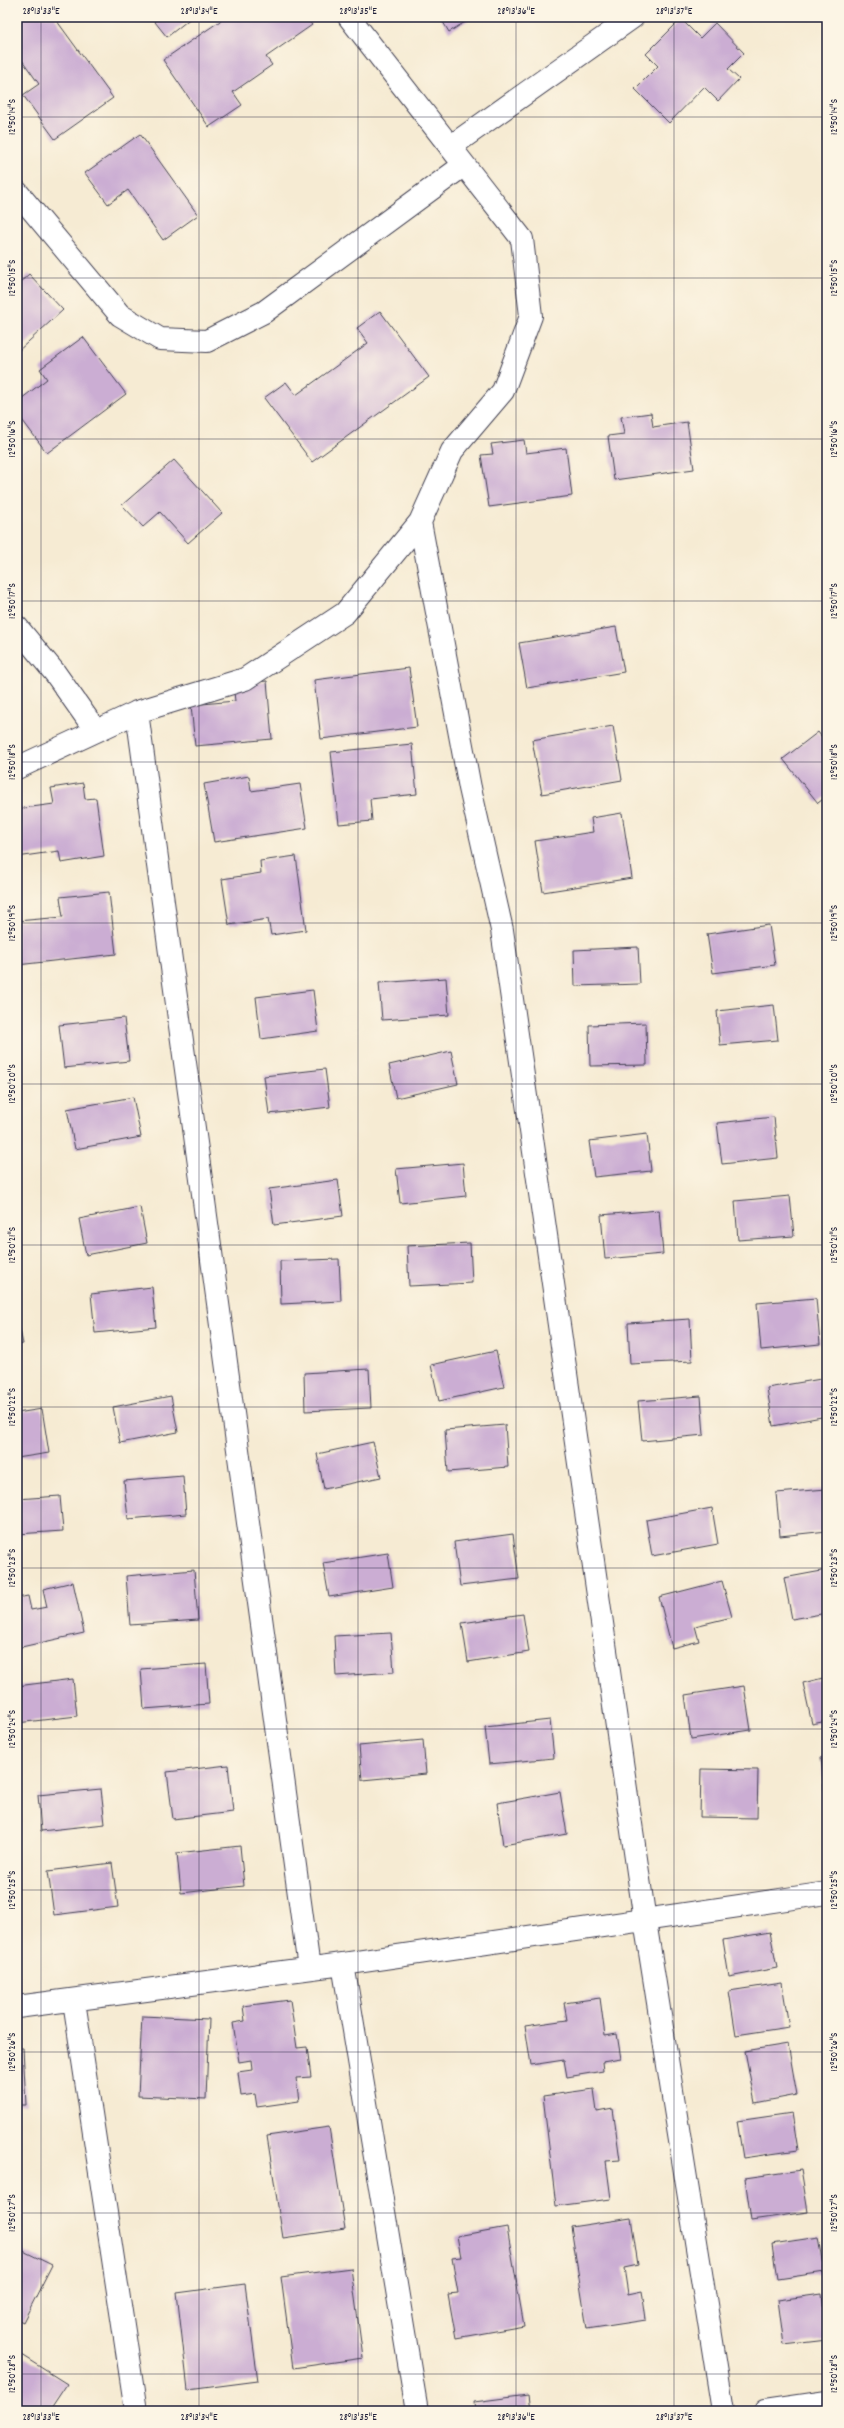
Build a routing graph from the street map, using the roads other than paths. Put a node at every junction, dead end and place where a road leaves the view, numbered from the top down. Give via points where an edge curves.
1 (349, 17) edge
2 (634, 17) edge
3 (450, 147) junction
4 (464, 165) junction
5 (17, 192) edge
6 (420, 522) junction
7 (17, 628) edge
8 (137, 712) junction
9 (96, 731) junction
10 (17, 768) edge
11 (827, 1893) edge
12 (645, 1921) junction
13 (343, 1964) junction
14 (309, 1968) junction
15 (74, 2001) junction
16 (17, 2007) edge
17 (827, 2402) edge
18 (136, 2411) edge
19 (417, 2411) edge
20 (723, 2411) edge
21 (765, 2411) edge

1 - 3 street
2 - 3 street
3 - 4 street
4 - 5 street via 264,312 207,341 160,339 120,315
4 - 6 street via 522,239 531,316 503,391 452,451
6 - 8 street via 344,613 245,679
6 - 12 street via 470,788 502,930
7 - 9 street via 55,673
8 - 9 street
8 - 14 street
9 - 10 street
11 - 12 street
12 - 13 street
12 - 20 street
13 - 14 street
13 - 19 street
14 - 15 street
15 - 16 street
15 - 18 street
17 - 21 street

